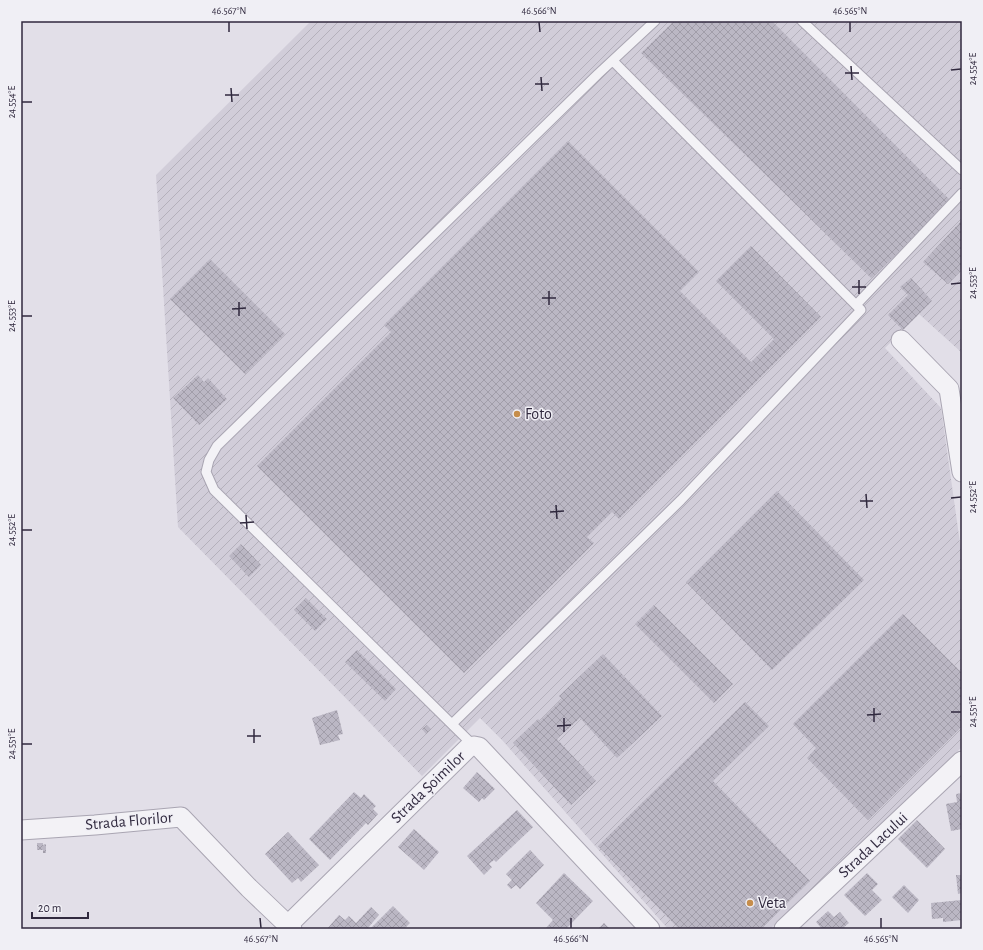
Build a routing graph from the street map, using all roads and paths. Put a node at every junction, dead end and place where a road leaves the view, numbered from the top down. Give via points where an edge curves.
1 (655, 21) edge
2 (802, 21) edge
3 (612, 61) junction
4 (962, 170) edge
5 (962, 193) edge
6 (856, 305) junction
7 (901, 340) dead end
8 (962, 472) edge
9 (452, 724) junction
10 (474, 746) junction
11 (962, 760) edge
12 (21, 830) edge
13 (290, 927) edge
14 (650, 929) edge
15 (784, 929) edge

1 - 3 lane
2 - 4 lane
3 - 6 lane
3 - 9 lane via 217,446 206,472 214,490
5 - 6 lane
6 - 9 lane via 861,310 681,500
7 - 8 street via 950,389
9 - 10 lane
10 - 13 street, Strada Șoimilor via 470,747
10 - 14 street, Strada Șoimilor via 479,747
11 - 15 street, Strada Lacului
12 - 13 street, Strada Florilor via 181,817

